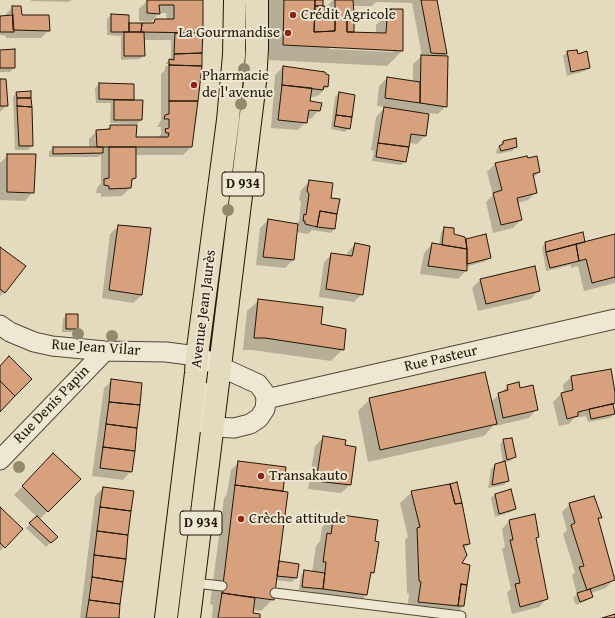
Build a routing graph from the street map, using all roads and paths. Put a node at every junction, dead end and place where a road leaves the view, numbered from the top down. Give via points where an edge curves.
1 (235, 0) edge
2 (257, 0) edge
3 (615, 319) edge
4 (0, 324) edge
5 (105, 351) junction
6 (196, 364) junction
7 (219, 367) junction
8 (266, 399) junction
9 (213, 427) junction
10 (0, 460) edge
11 (194, 583) junction
12 (222, 586) dead end
13 (275, 593) dead end
14 (460, 616) dead end
15 (166, 618) edge
16 (189, 618) edge

1 - 6 main road, Avenue Jean Jaurès / D 934 via 234,56 228,120
2 - 7 main road, Avenue Jean Jaurès / D 934 via 254,82
3 - 8 street, Rue Pasteur
4 - 5 street, Rue Jean Vilar via 10,332 34,342
5 - 6 street, Rue Jean Vilar via 166,352
5 - 10 street, Rue Denis Papin
6 - 7 street, Rue Jean Vilar
6 - 9 street via 204,394 202,420
6 - 15 main road, Avenue Jean Jaurès / D 934
7 - 8 street, Rue Jean Vilar via 258,384
7 - 9 main road, Avenue Jean Jaurès / D 934
8 - 9 street via 265,409 259,418 250,424 234,428
9 - 11 main road, Avenue Jean Jaurès / D 934
11 - 12 lane
11 - 16 main road, Avenue Jean Jaurès / D 934
13 - 14 lane

